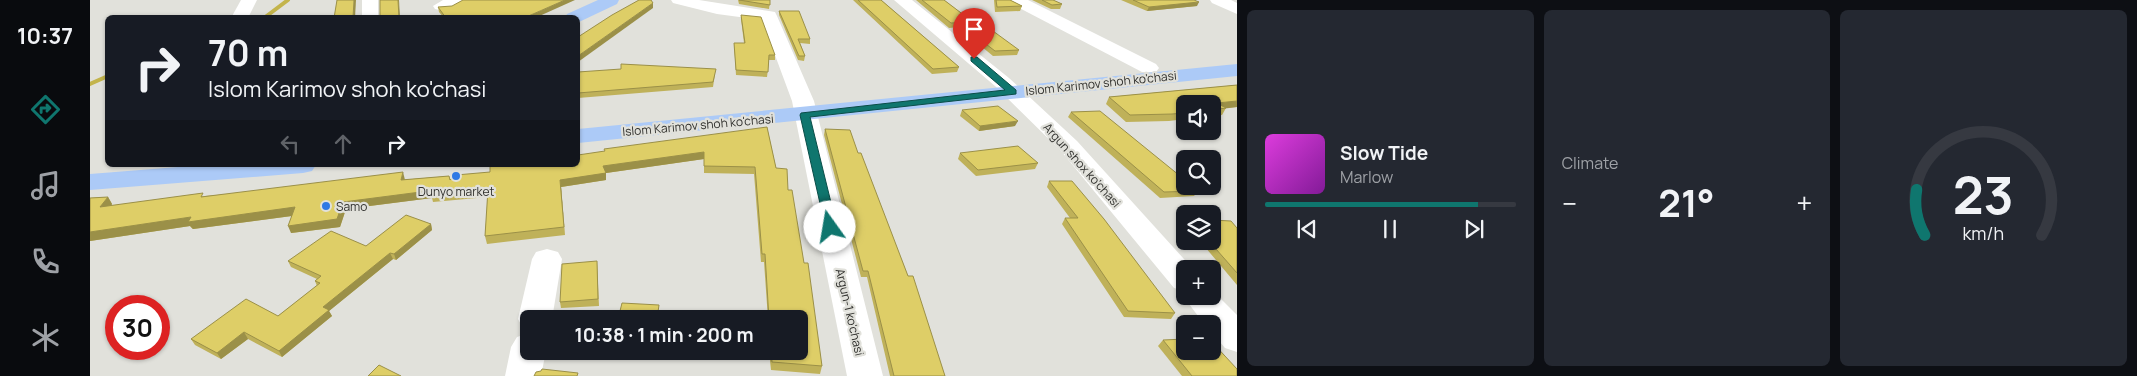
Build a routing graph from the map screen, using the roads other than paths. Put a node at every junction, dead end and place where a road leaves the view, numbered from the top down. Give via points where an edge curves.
1 (249, 0) edge
2 (370, 0) edge
3 (458, 0) edge
4 (611, 0) edge
5 (679, 0) edge
6 (902, 0) edge
7 (1016, 0) edge
8 (1218, 0) edge
9 (441, 6) edge
10 (1237, 8) edge
11 (241, 15) edge
12 (370, 15) edge
13 (580, 15) edge
14 (1237, 58) edge
15 (1150, 68) junction
16 (1237, 70) edge
17 (1007, 87) junction
18 (804, 108) junction
19 (580, 124) edge
20 (580, 136) edge
21 (105, 164) edge
22 (90, 165) edge
23 (157, 167) edge
24 (278, 167) edge
25 (90, 182) edge
26 (547, 259) dead end
27 (1176, 270) edge
28 (1207, 305) edge
29 (536, 310) edge
30 (1237, 338) edge
31 (526, 360) edge
32 (523, 376) edge
33 (865, 376) edge

1 - 11 street
2 - 12 street
3 - 9 street
4 - 13 main road
5 - 18 street, Argun-1 ko'chasi via 769,16
6 - 17 street, Argun shox ko'chasi
7 - 15 street
8 - 10 street
14 - 15 main road, Islom Karimov shoh ko'chasi
15 - 17 main road, Islom Karimov shoh ko'chasi
16 - 17 main road, Islom Karimov shoh ko'chasi
17 - 18 main road, Islom Karimov shoh ko'chasi
17 - 27 street, Argun shox ko'chasi via 1068,146
18 - 19 main road, Islom Karimov shoh ko'chasi
18 - 20 main road, Islom Karimov shoh ko'chasi
18 - 33 street, Argun-1 ko'chasi
21 - 22 main road
23 - 25 main road
24 - 25 main road
26 - 29 street
28 - 30 street
31 - 32 street

